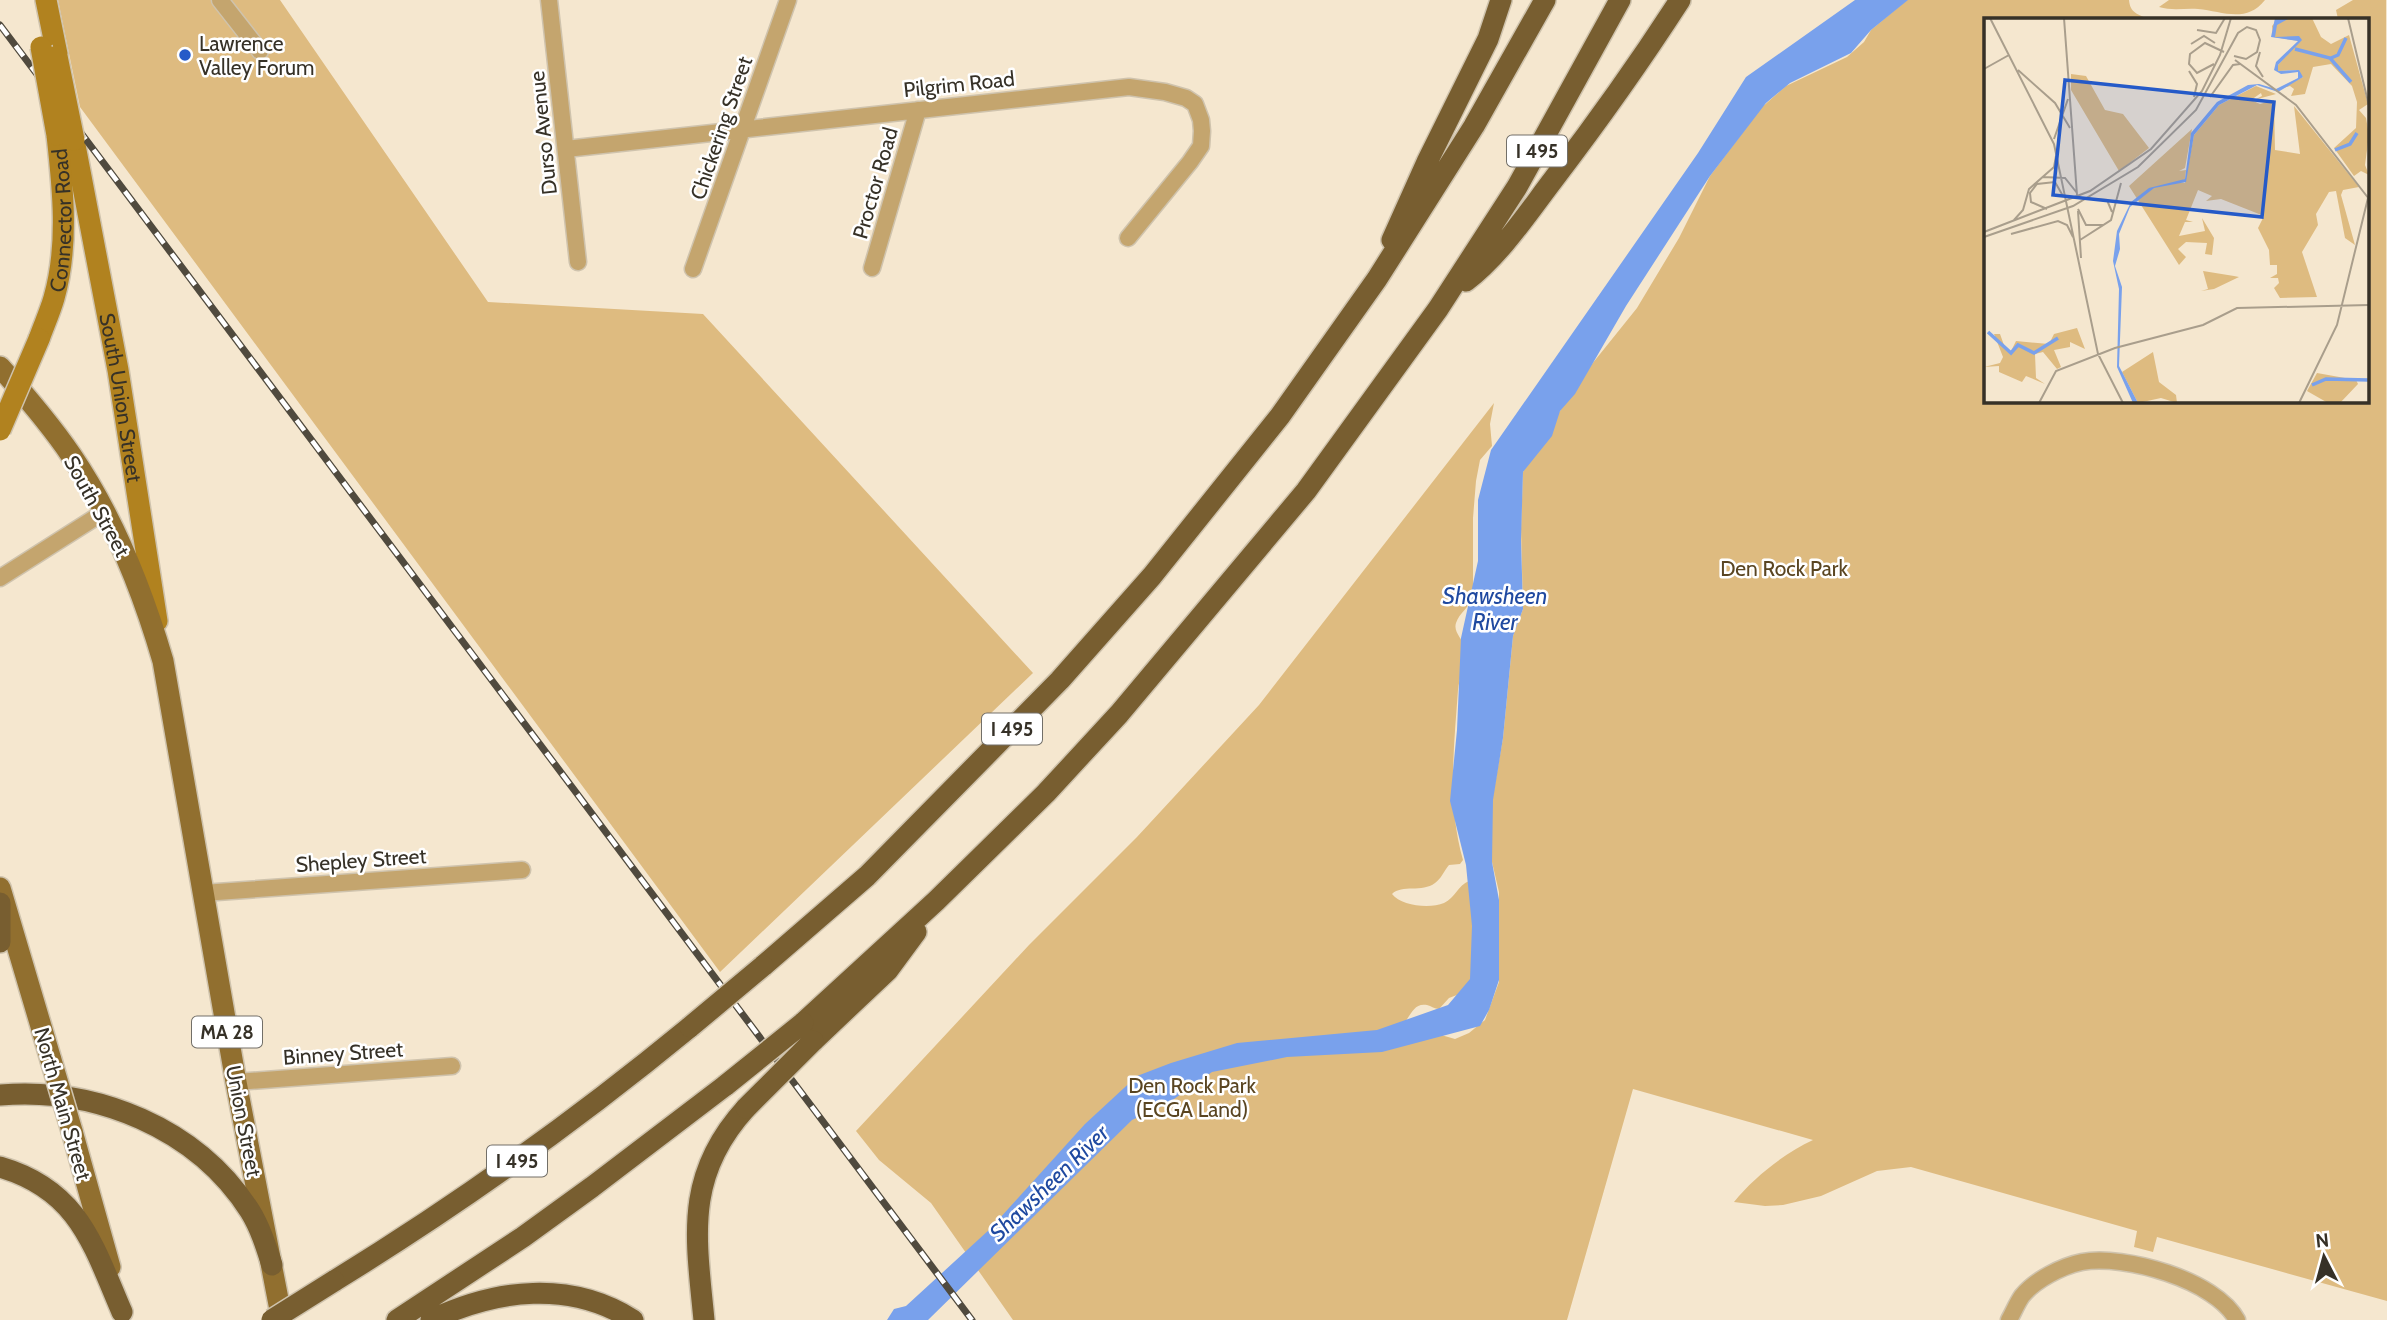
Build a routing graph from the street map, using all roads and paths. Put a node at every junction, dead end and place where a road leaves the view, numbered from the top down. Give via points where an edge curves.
1 (33, 0) edge
2 (46, 0) edge
3 (220, 0) edge
4 (549, 0) edge
5 (788, 0) edge
6 (1501, 0) edge
7 (1545, 0) edge
8 (1620, 0) edge
9 (1680, 0) edge
10 (49, 51) junction
11 (260, 51) dead end
12 (918, 110) junction
13 (742, 130) junction
14 (66, 137) junction
15 (566, 149) junction
16 (1128, 238) dead end
17 (578, 262) dead end
18 (872, 268) dead end
19 (693, 269) dead end
20 (1377, 279) junction
21 (1445, 298) junction
22 (0, 367) edge
23 (0, 430) edge
24 (104, 512) junction
25 (0, 578) edge
26 (163, 662) junction
27 (186, 798) joint
28 (522, 870) dead end
29 (0, 888) edge
30 (202, 893) junction
31 (0, 903) edge
32 (0, 942) edge
33 (808, 1032) junction
34 (452, 1066) dead end
35 (236, 1082) junction
36 (0, 1095) edge
37 (0, 1167) edge
38 (272, 1265) junction
39 (123, 1316) edge
40 (272, 1320) edge
41 (282, 1320) edge
42 (397, 1320) edge
43 (431, 1320) edge
44 (633, 1320) edge
45 (704, 1320) edge
46 (2009, 1320) edge
47 (2237, 1320) edge

1 - 10 main road
2 - 10 main road, South Union Street
3 - 11 street
4 - 15 street, Durso Avenue
5 - 13 street, Chickering Street
6 - 20 highway via 1488,39 1421,173
7 - 20 highway, I 495 via 1475,126
8 - 21 highway, I 495 via 1528,167
9 - 21 highway via 1530,211 1472,276
10 - 14 main road, South Union Street, bridge
12 - 13 street, Pilgrim Road
12 - 16 street, Pilgrim Road via 1129,86 1186,98 1195,104 1201,120 1201,146
12 - 18 street, Proctor Road
13 - 15 street, Pilgrim Road
13 - 19 street, Chickering Street
14 - 23 main road, Connector Road, bridge via 62,257 54,298
14 - 26 main road, South Union Street via 118,370
15 - 17 street, Durso Avenue
20 - 40 highway, I 495, bridge via 1280,416 1152,576 1070,670 867,876 690,1027 548,1138 413,1233
21 - 33 highway, I 495 via 1306,491 1119,714 936,901 888,970
22 - 24 main road, South Street / MA 28 via 72,456
24 - 25 street
24 - 26 main road, South Street / MA 28 via 138,583
26 - 27 main road, South Union Street / MA 28
27 - 30 main road, Union Street / MA 28
28 - 30 street, Shepley Street
29 - 39 main road, North Main Street, bridge
30 - 35 main road, Union Street / MA 28
31 - 32 highway
33 - 42 highway, bridge via 726,1085 523,1237
33 - 45 highway, bridge via 729,1129 704,1181 696,1236
34 - 35 street, Binney Street
35 - 38 main road, Union Street / MA 28
36 - 38 highway via 55,1096 101,1105 142,1119 180,1140 239,1195
37 - 39 highway via 54,1194 86,1229
38 - 41 main road, Union Street / MA 28
43 - 44 highway via 495,1297 538,1292 587,1299
46 - 47 street via 2022,1296 2042,1280 2081,1262 2104,1260 2182,1277 2209,1292

